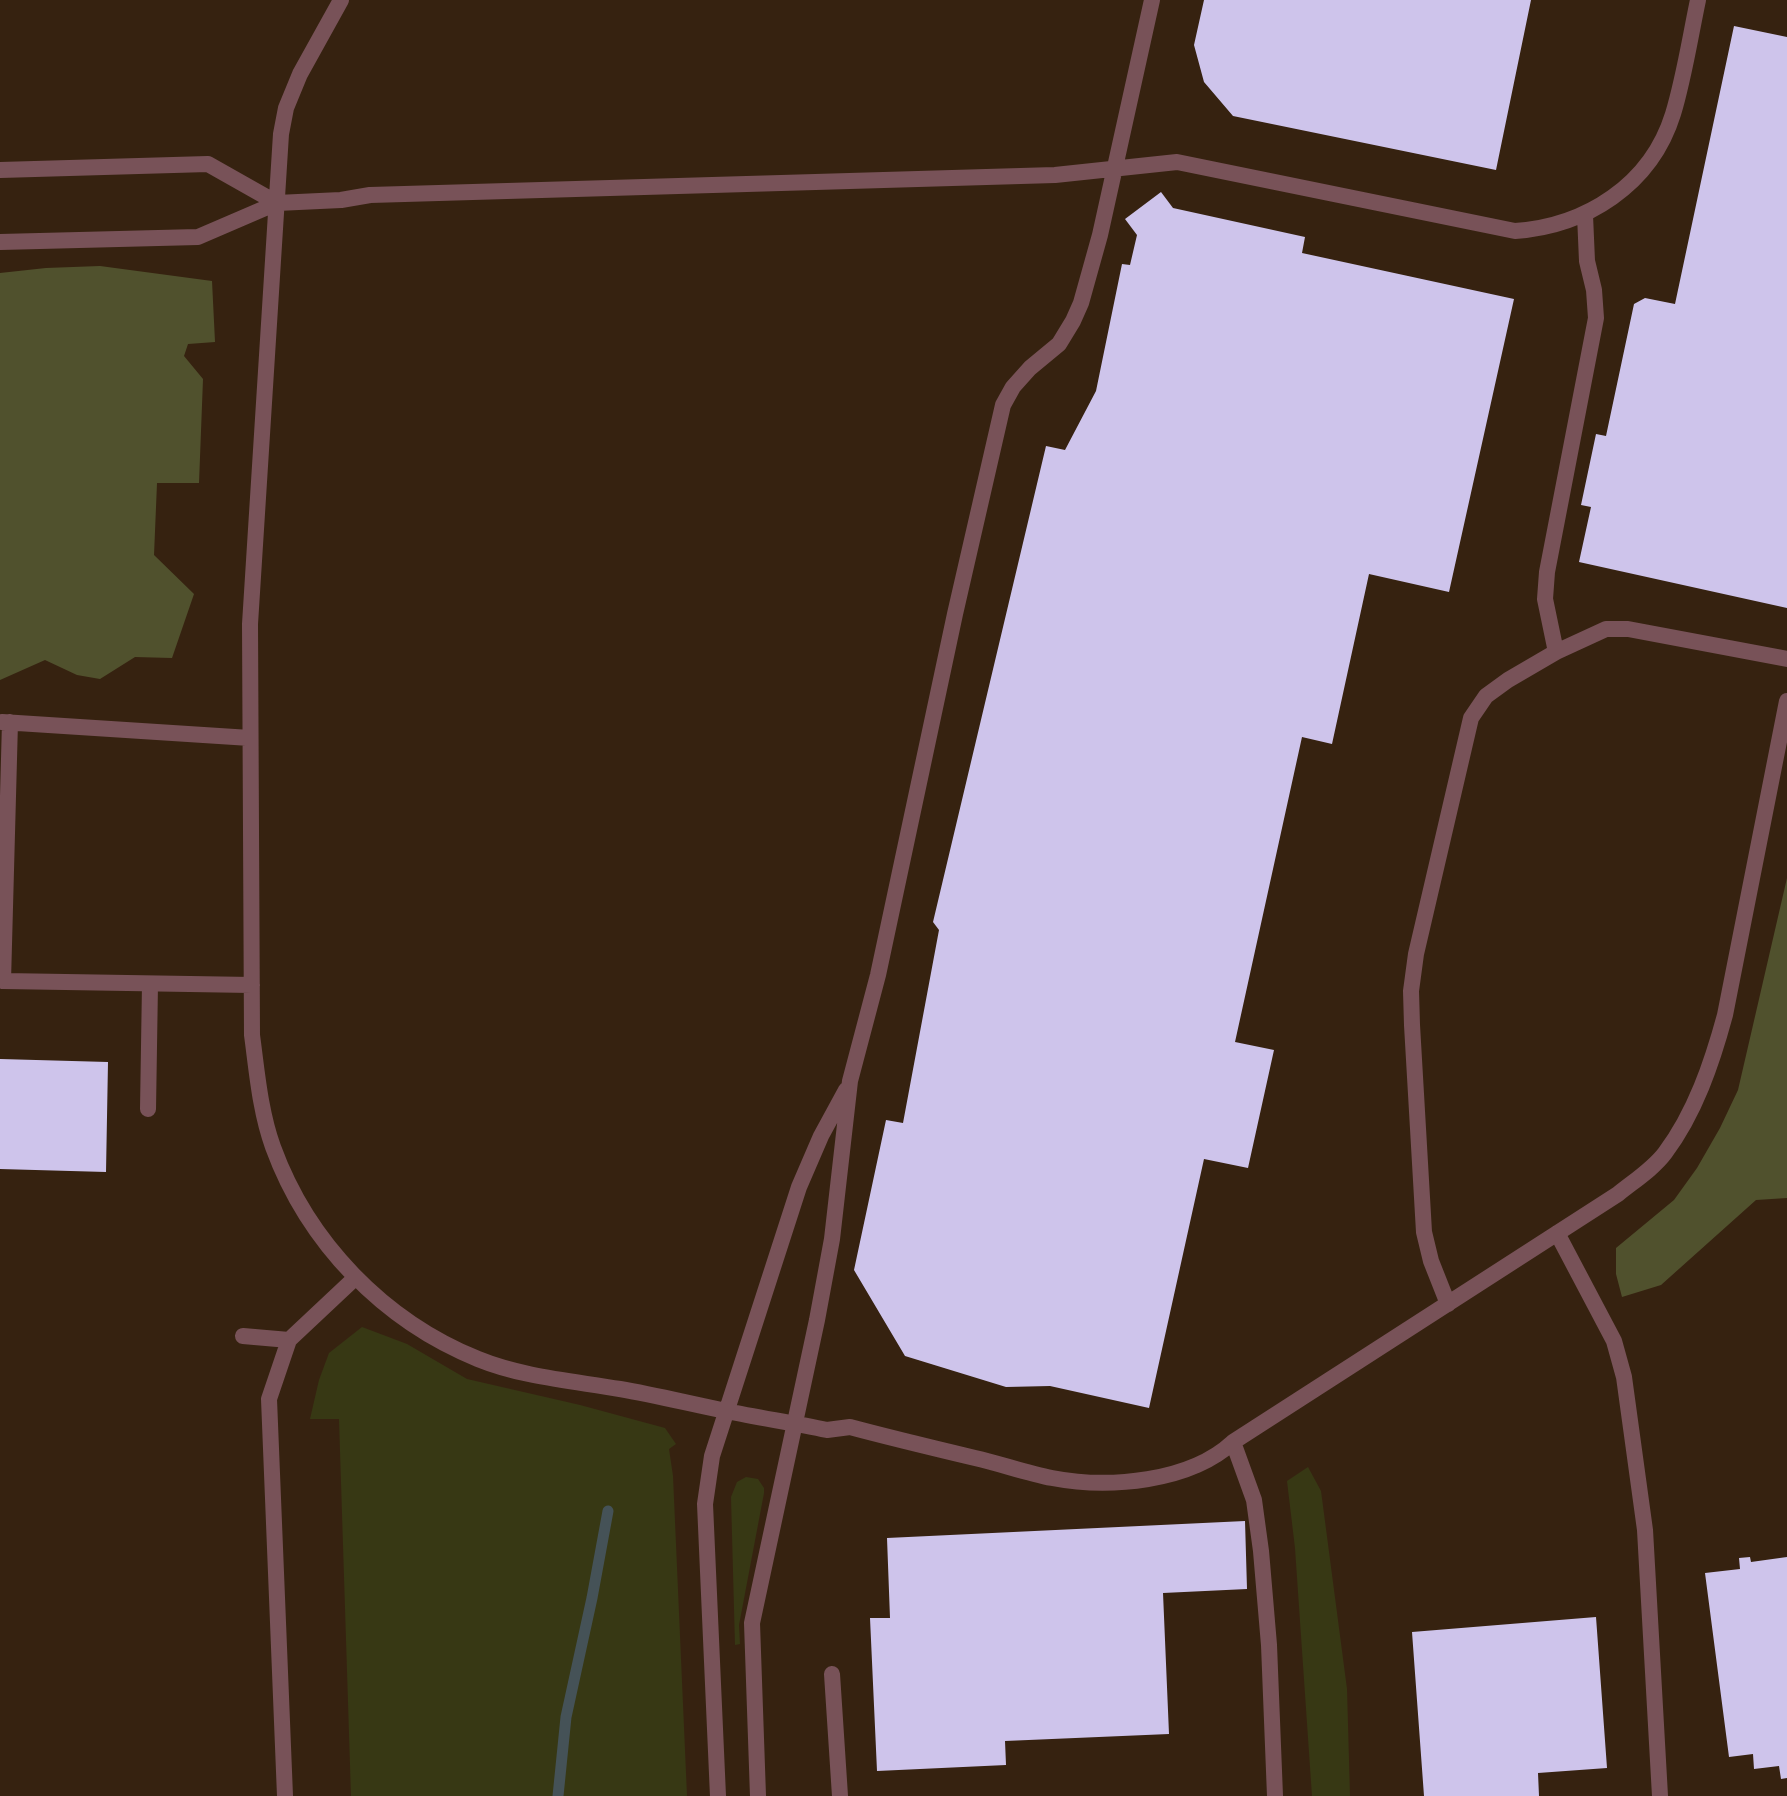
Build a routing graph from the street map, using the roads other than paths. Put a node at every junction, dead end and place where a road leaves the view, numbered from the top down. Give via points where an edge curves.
1 (341, 0) edge
2 (1152, 0) edge
3 (1698, 0) edge
4 (1115, 169) junction
5 (0, 170) edge
6 (277, 203) junction
7 (1585, 215) junction
8 (0, 242) edge
9 (1556, 652) junction
10 (1787, 659) edge
11 (1787, 701) edge
12 (5, 722) edge
13 (250, 738) junction
14 (150, 984) junction
15 (252, 985) junction
16 (850, 1081) junction
17 (148, 1109) dead end
18 (1557, 1233) junction
19 (355, 1278) junction
20 (1448, 1304) junction
21 (243, 1336) dead end
22 (289, 1340) junction
23 (726, 1411) junction
24 (794, 1423) junction
25 (1233, 1442) junction
26 (832, 1674) dead end
27 (285, 1796) edge
28 (718, 1796) edge
29 (758, 1796) edge
30 (840, 1796) edge
31 (1275, 1796) edge
32 (1660, 1796) edge

1 - 6 lane via 286,108
2 - 4 lane
3 - 7 lane via 1673,115 1662,141 1629,185
4 - 6 lane via 370,195
4 - 7 lane via 1177,162 1515,231 1538,230
4 - 16 lane via 1073,321 1003,405
5 - 6 lane via 208,164
6 - 8 lane via 198,237
6 - 13 lane via 252,574
7 - 9 lane via 1596,318 1547,572 1545,599
9 - 10 lane via 1606,629 1628,629
9 - 20 lane via 1486,696 1471,718 1416,954 1411,991 1424,1232
11 - 18 lane via 1725,1015 1700,1089 1664,1154 1618,1194
12 - 13 lane
12 - 14 lane via 3,981
13 - 15 lane
14 - 15 lane
14 - 17 lane
15 - 19 lane via 258,1089 273,1146 313,1224
16 - 23 lane via 799,1187
16 - 24 lane via 832,1239
18 - 20 lane
18 - 32 lane via 1614,1341 1624,1377 1645,1530
19 - 22 lane
19 - 23 lane via 404,1319 480,1360
20 - 25 lane
21 - 22 lane
22 - 27 lane via 269,1399
23 - 24 lane
23 - 28 lane via 705,1504
24 - 25 lane via 827,1430 850,1427 1052,1478 1095,1482 1181,1471
24 - 29 lane via 752,1623
25 - 31 lane via 1254,1500 1261,1551
26 - 30 lane

